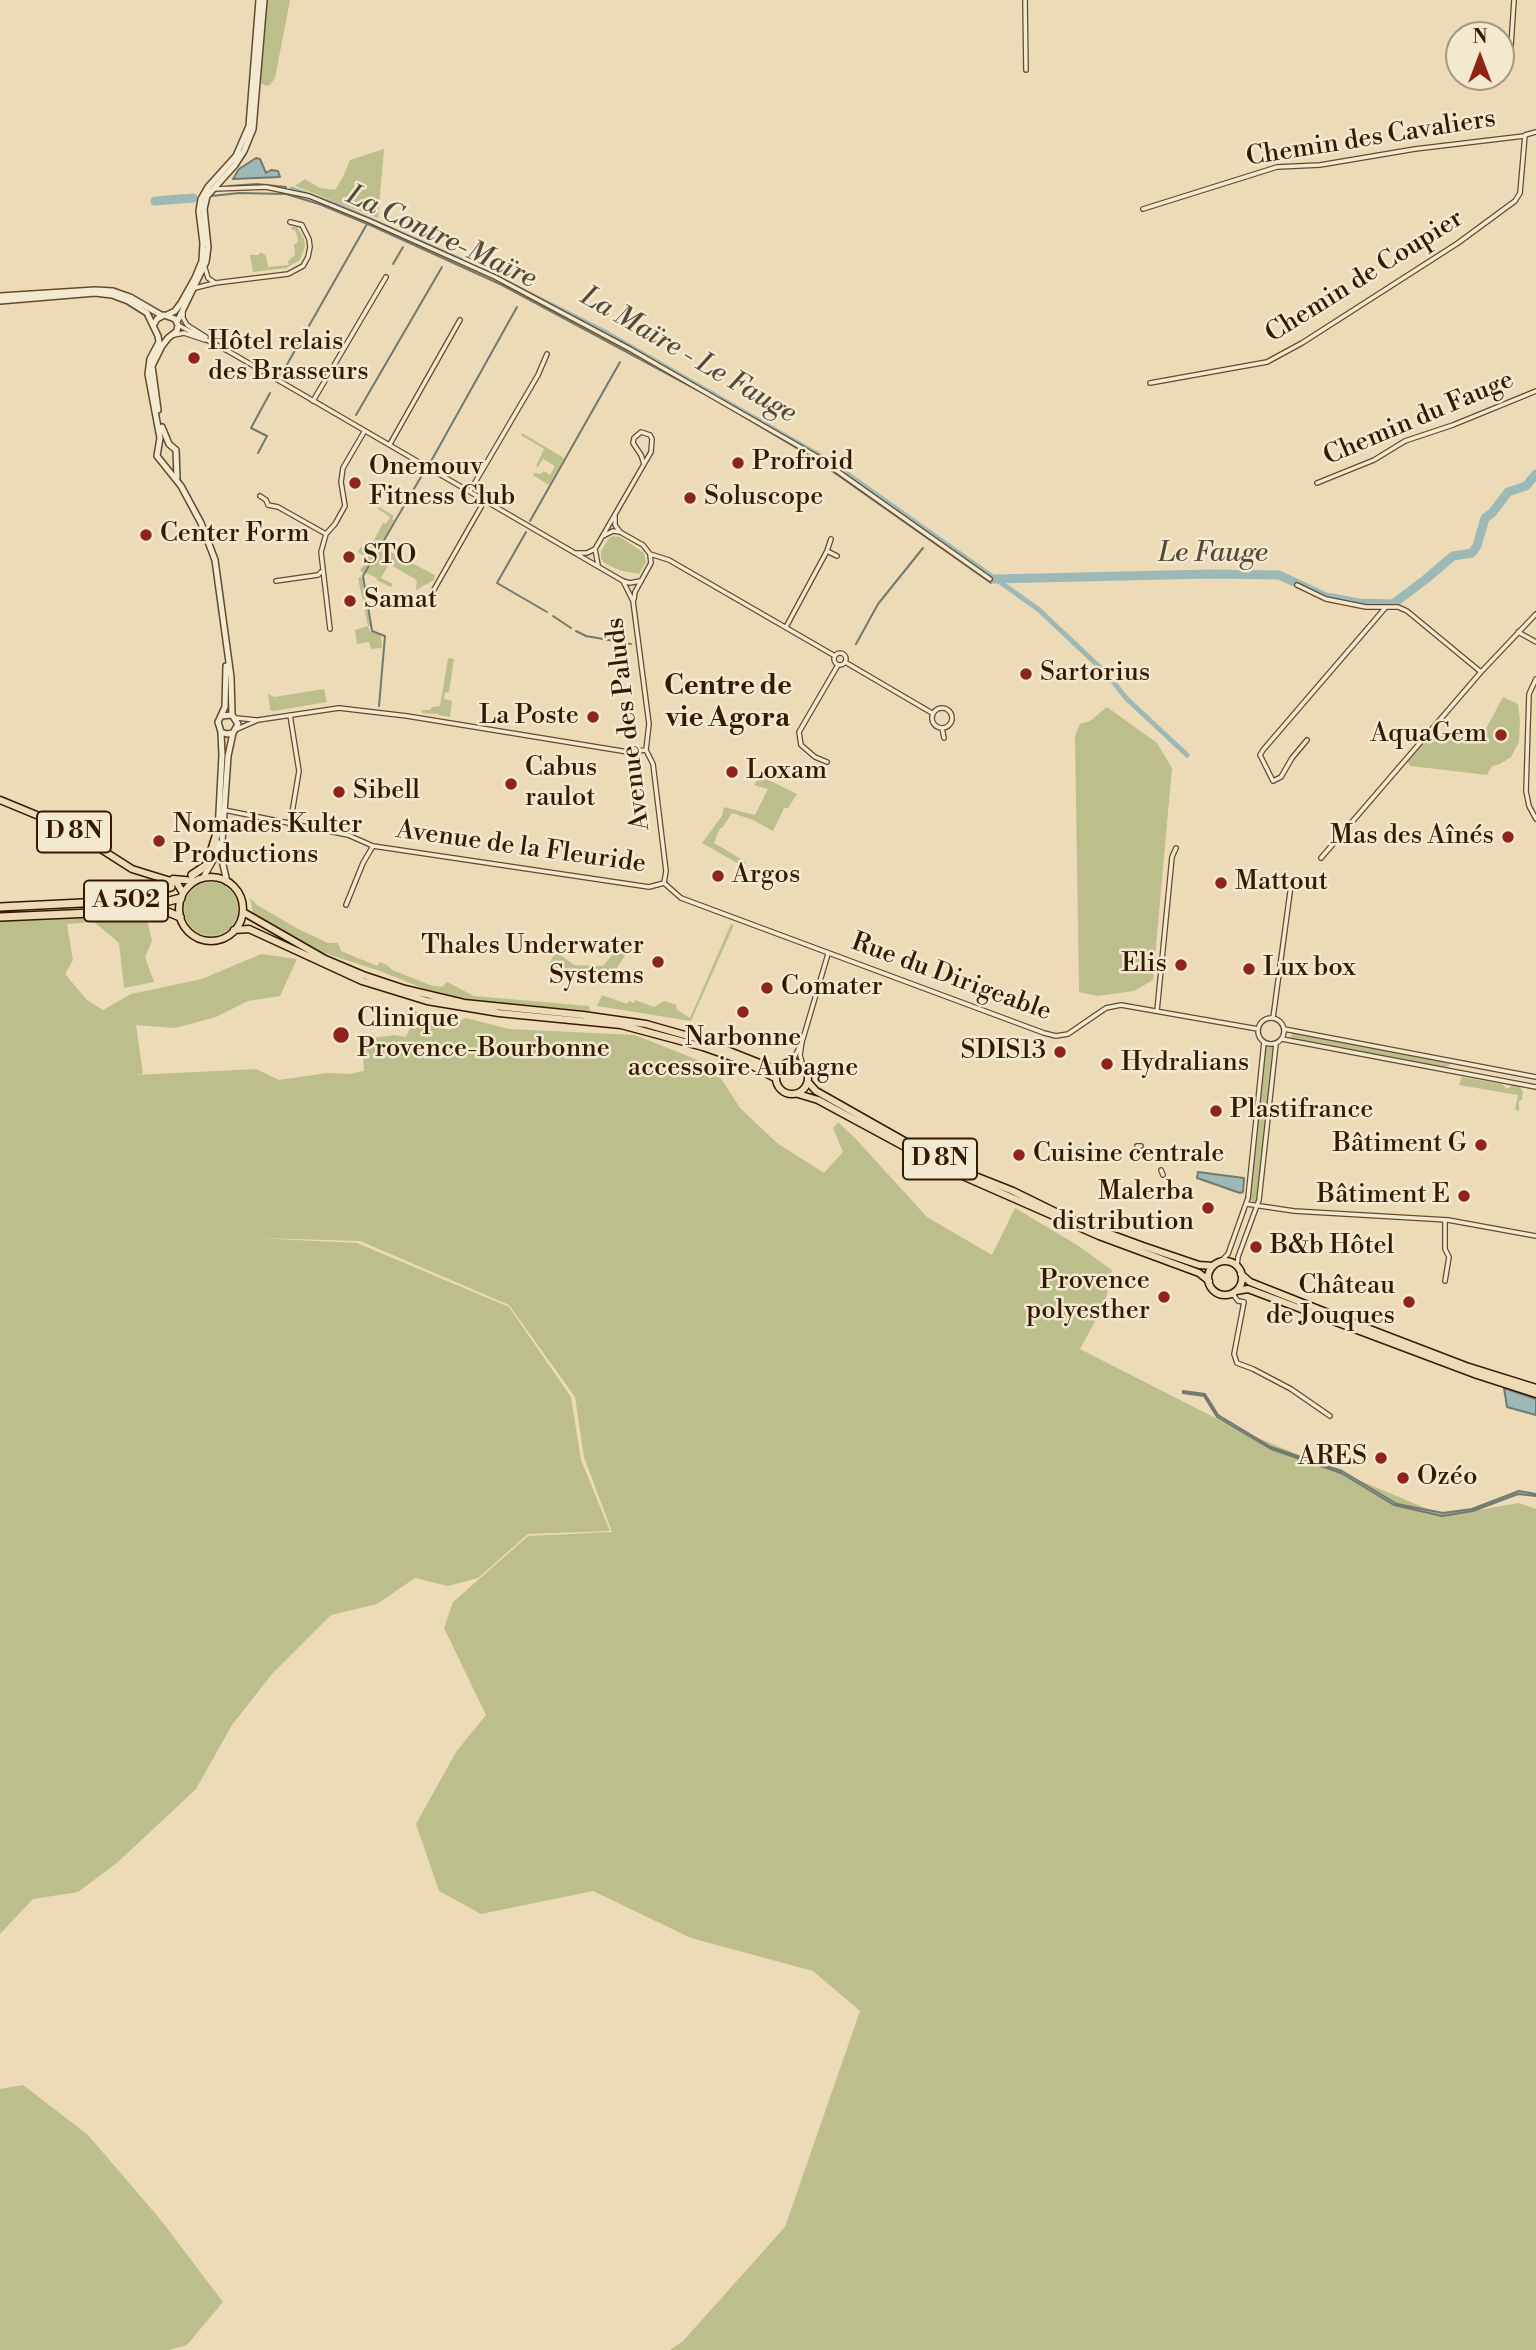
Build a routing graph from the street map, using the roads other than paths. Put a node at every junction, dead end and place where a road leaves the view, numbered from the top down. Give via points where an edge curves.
1 (259, 0) edge
2 (264, 0) edge
3 (1025, 0) edge
4 (1514, 0) edge
5 (1513, 21) edge
6 (1026, 70) dead end
7 (1536, 132) edge
8 (1525, 135) junction
9 (212, 189) junction
10 (1143, 209) dead end
11 (290, 222) dead end
12 (205, 268) junction
13 (386, 277) dead end
14 (215, 283) junction
15 (195, 288) junction
16 (0, 299) edge
17 (184, 305) junction
18 (164, 315) junction
19 (460, 320) dead end
20 (177, 323) junction
21 (154, 324) junction
22 (158, 336) junction
23 (171, 337) junction
24 (211, 342) junction
25 (547, 354) dead end
26 (1150, 383) dead end
27 (1536, 391) edge
28 (313, 401) junction
29 (365, 431) junction
30 (169, 444) junction
31 (390, 444) junction
32 (160, 447) junction
33 (176, 459) junction
34 (162, 463) junction
35 (645, 464) junction
36 (177, 480) junction
37 (1317, 483) dead end
38 (470, 491) junction
39 (260, 496) dead end
40 (485, 500) junction
41 (614, 516) junction
42 (620, 532) junction
43 (326, 534) junction
44 (603, 536) junction
45 (831, 539) dead end
46 (595, 549) junction
47 (827, 551) junction
48 (575, 552) junction
49 (650, 554) junction
50 (837, 556) dead end
51 (663, 559) junction
52 (651, 563) junction
53 (598, 565) junction
54 (322, 572) junction
55 (990, 579) dead end
56 (276, 581) dead end
57 (623, 581) junction
58 (640, 581) junction
59 (1297, 585) dead end
60 (428, 600) dead end
61 (633, 601) junction
62 (1387, 607) junction
63 (1536, 614) edge
64 (786, 627) junction
65 (330, 629) dead end
66 (1518, 632) junction
67 (1536, 642) edge
68 (226, 653) junction
69 (835, 656) junction
70 (845, 662) junction
71 (838, 665) junction
72 (1481, 672) junction
73 (1536, 679) edge
74 (932, 713) junction
75 (290, 715) junction
76 (221, 716) junction
77 (234, 717) junction
78 (258, 720) junction
79 (942, 728) junction
80 (221, 732) junction
81 (234, 732) junction
82 (944, 738) dead end
83 (1307, 740) dead end
84 (646, 750) junction
85 (827, 762) dead end
86 (0, 800) edge
87 (224, 810) junction
88 (1536, 818) edge
89 (290, 825) junction
90 (218, 830) junction
91 (373, 846) junction
92 (1177, 848) dead end
93 (1321, 858) dead end
94 (142, 873) junction
95 (194, 878) junction
96 (203, 878) junction
97 (227, 882) junction
98 (664, 883) junction
99 (1291, 885) dead end
100 (171, 887) dead end
101 (182, 896) junction
102 (70, 902) junction
103 (346, 905) dead end
104 (0, 907) edge
105 (243, 912) junction
106 (0, 916) edge
107 (180, 917) junction
108 (234, 930) junction
109 (828, 954) junction
110 (1157, 1011) junction
111 (1273, 1018) junction
112 (1258, 1029) junction
113 (1284, 1029) junction
114 (1282, 1039) junction
115 (802, 1042) junction
116 (1264, 1042) junction
117 (1276, 1044) junction
118 (1455, 1061) junction
119 (792, 1062) junction
120 (803, 1066) junction
121 (777, 1070) junction
122 (1454, 1073) junction
123 (1536, 1076) edge
124 (775, 1078) junction
125 (808, 1082) junction
126 (1536, 1087) edge
127 (798, 1094) junction
128 (1161, 1170) dead end
129 (1163, 1175) dead end
130 (1247, 1204) junction
131 (1258, 1206) junction
132 (1445, 1220) junction
133 (1536, 1236) edge
134 (1220, 1262) junction
135 (1213, 1266) junction
136 (1237, 1266) junction
137 (1241, 1274) junction
138 (1445, 1280) dead end
139 (1209, 1281) junction
140 (1234, 1292) junction
141 (1536, 1388) edge
142 (1536, 1394) edge
143 (1330, 1416) dead end

1 - 18 street via 248,126 236,156 201,200 202,261 195,278 181,303
2 - 9 street via 253,130 235,165
3 - 6 street
4 - 5 street
7 - 8 street
8 - 10 street, Chemin des Cavaliers via 1320,165 1277,167
8 - 26 street, Chemin de Coupier via 1520,193 1461,241 1267,362
9 - 12 street via 204,209
9 - 55 street via 267,187 309,196 495,277 816,456
11 - 14 street via 302,225 309,239 303,266 288,274
12 - 14 street
12 - 15 street
13 - 28 street
14 - 15 street
15 - 17 street
16 - 18 street via 113,290
16 - 21 street via 112,295 147,313
17 - 20 street
17 - 24 street, Avenue des Paluds via 185,324
18 - 20 street
18 - 21 street
19 - 31 street
20 - 23 street
20 - 24 street, Avenue des Paluds
21 - 22 street
22 - 23 street
22 - 32 street via 148,374
23 - 24 street, Avenue des Paluds via 184,333
23 - 30 street via 153,362 152,375
24 - 28 street, Avenue des Paluds
25 - 38 street
27 - 37 street, Chemin du Fauge via 1405,441 1374,460
28 - 29 street, Avenue des Paluds
29 - 31 street, Avenue des Paluds
29 - 43 street via 341,474 345,506
30 - 32 street
30 - 33 street via 176,450
31 - 38 street, Avenue des Paluds
32 - 34 street via 157,456
33 - 34 street
33 - 36 street
34 - 36 street
35 - 35 street via 652,452 652,439 641,432 633,443
35 - 41 street
36 - 68 street via 215,561
38 - 40 street, Avenue des Paluds
39 - 43 street via 268,505
40 - 48 street, Avenue des Paluds
40 - 60 street
41 - 42 street
41 - 44 street
42 - 44 street
42 - 49 street
43 - 54 street
44 - 46 street
45 - 47 street
46 - 48 street
46 - 53 street
47 - 50 street
47 - 64 street
48 - 53 street, Avenue des Paluds
49 - 51 street
49 - 52 street
51 - 52 street
51 - 64 street
52 - 58 street, Avenue des Paluds
53 - 57 street, Avenue des Paluds
54 - 56 street
54 - 65 street
57 - 58 street, Avenue des Paluds
57 - 61 street, Avenue des Paluds
58 - 61 street, Avenue des Paluds
59 - 62 street via 1325,599
61 - 84 street, Avenue des Paluds via 649,724
62 - 72 street via 1407,611
62 - 83 street via 1263,750 1260,755 1273,780 1281,777
63 - 66 street
64 - 69 street
66 - 67 street
66 - 72 street
68 - 76 street
68 - 77 street
69 - 70 street via 842,654
69 - 71 street
70 - 71 street
70 - 74 street
71 - 85 street via 799,732 801,746
72 - 93 street
73 - 88 street via 1529,694 1526,791
74 - 79 street via 932,723
74 - 79 street via 942,707 951,712 950,724
75 - 78 street
75 - 84 street via 339,708 628,752
75 - 89 street via 299,771
76 - 77 street
76 - 80 street
77 - 78 street
77 - 81 street via 238,724
78 - 81 street
79 - 82 street
80 - 81 street
80 - 90 street
81 - 87 street
84 - 98 street, Avenue des Paluds via 653,764
86 - 94 main road, D 8N via 68,828
87 - 89 street
87 - 97 street via 221,856
89 - 91 street via 348,835
90 - 95 highway via 206,865
90 - 96 street via 216,855
91 - 98 street, Avenue de la Fleuride via 649,887
91 - 103 street, Avenue de la Fleuride
92 - 110 street via 1172,857
94 - 95 main road, D 8N
94 - 101 main road, D 8N via 177,883
95 - 96 main road
95 - 101 main road
96 - 97 main road
97 - 105 main road via 238,892
98 - 109 street, Avenue de la Fleuride via 681,898
99 - 111 street
100 - 102 highway
101 - 102 highway, A 502 via 169,901
101 - 107 main road
102 - 104 highway, A 502
105 - 108 main road
105 - 121 main road via 325,958 405,989 464,1003 646,1024
106 - 107 highway, A 502 via 137,911
107 - 108 main road via 188,931 203,940 216,940
108 - 124 main road via 249,929 362,981 427,1001 621,1025 703,1047
109 - 110 street, Rue du Dirigeable via 1044,1033 1062,1036 1106,1008 1121,1005
109 - 115 street
110 - 112 street
111 - 112 street via 1263,1020
111 - 113 street
112 - 116 street
113 - 114 street
113 - 118 street
114 - 117 street
114 - 122 street
115 - 119 street
115 - 120 street
116 - 117 street
116 - 130 street
117 - 131 street
118 - 122 street
118 - 123 street
119 - 120 main road
119 - 121 main road
120 - 125 main road
121 - 124 main road
122 - 126 street
124 - 127 main road via 781,1091
125 - 127 main road
125 - 135 main road, D 8N via 816,1091 915,1147 1080,1222
127 - 139 main road, D 8N via 818,1100 921,1157
128 - 129 street
130 - 131 street
130 - 134 street
131 - 132 street
131 - 136 street
132 - 133 street
132 - 138 street
134 - 135 main road
134 - 136 main road
135 - 139 main road
136 - 137 main road
137 - 140 main road
137 - 141 main road via 1250,1282 1466,1366
139 - 140 main road via 1217,1293
140 - 142 main road via 1248,1289
140 - 143 street via 1238,1301 1244,1302 1234,1354 1237,1363 1291,1389

